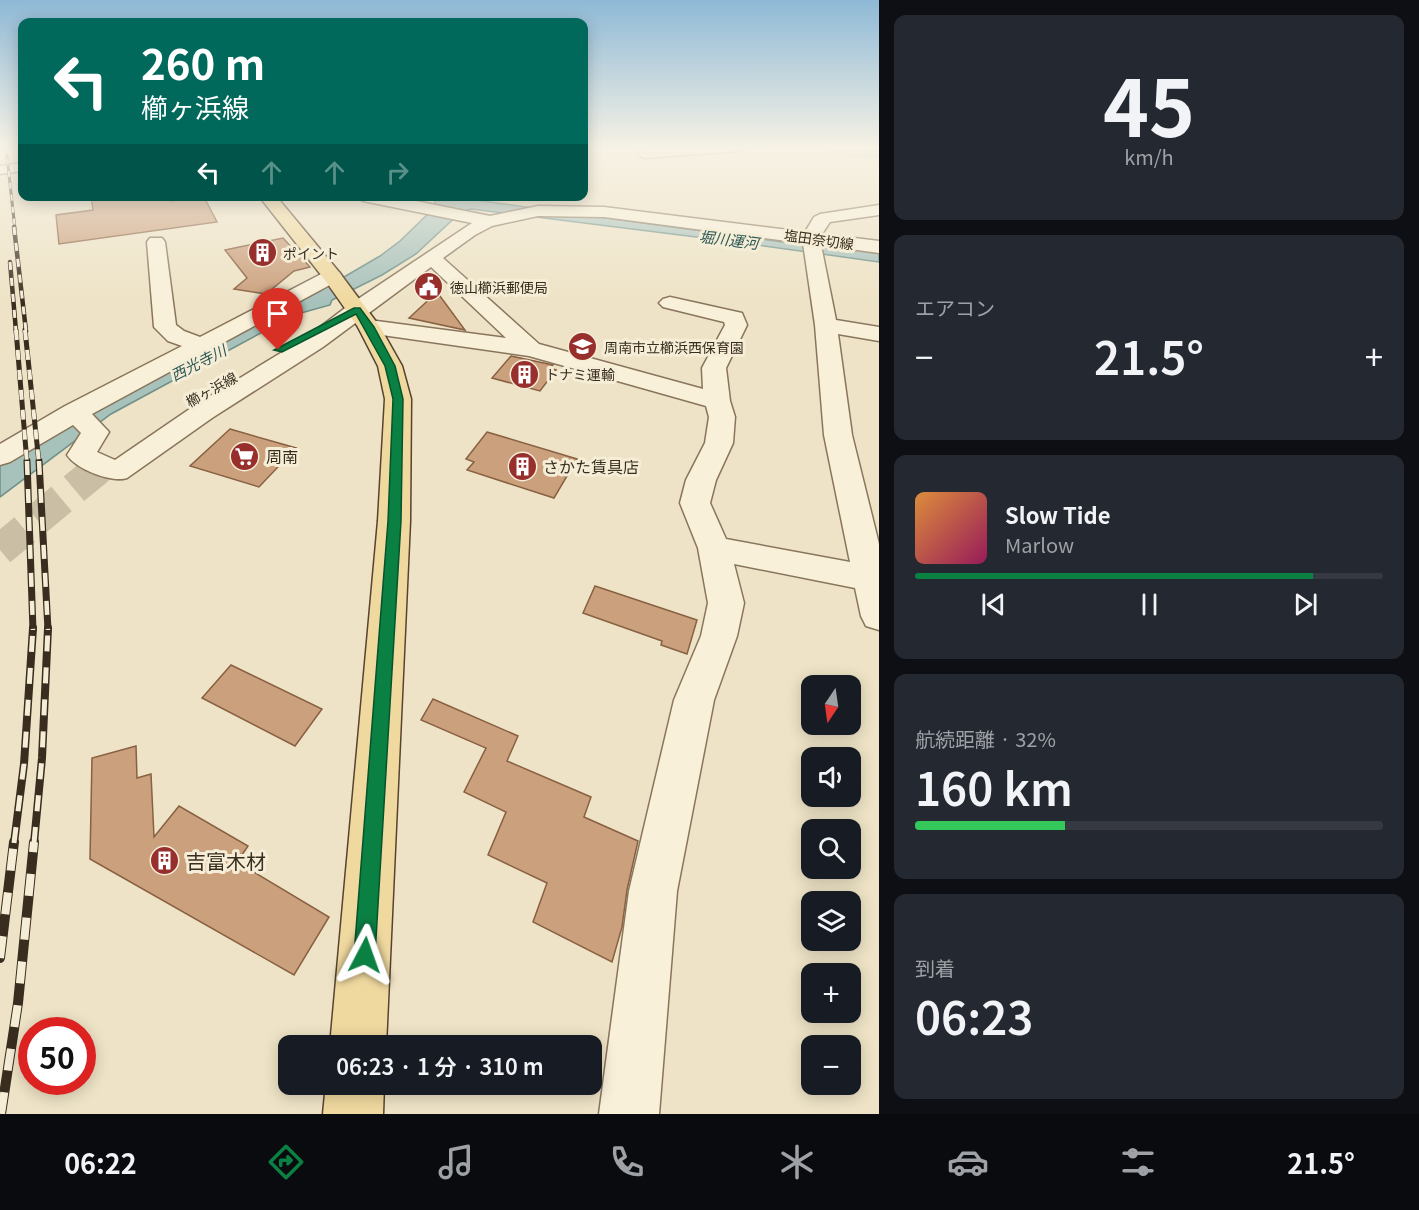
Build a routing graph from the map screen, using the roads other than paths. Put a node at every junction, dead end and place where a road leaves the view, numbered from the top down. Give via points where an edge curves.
1 (594, 199) edge
2 (271, 201) edge
3 (407, 201) edge
4 (520, 202) edge
5 (425, 203) edge
6 (879, 210) edge
7 (696, 215) junction
8 (489, 221) junction
9 (156, 242) dead end
10 (879, 247) edge
11 (814, 248) junction
12 (432, 258) junction
13 (879, 265) edge
14 (352, 303) junction
15 (670, 303) dead end
16 (826, 325) junction
17 (879, 334) edge
18 (202, 346) junction
19 (531, 349) junction
20 (717, 401) junction
21 (74, 412) junction
22 (0, 456) edge
23 (105, 463) tunnel mouth
24 (869, 541) edge
25 (714, 548) junction
26 (870, 578) junction
27 (879, 616) edge
28 (359, 1035) edge
29 (355, 1095) edge
30 (353, 1114) edge
31 (629, 1114) edge

1 - 7 street via 620,207
2 - 14 main road
3 - 5 street
4 - 7 street, 塩田奈切線 via 564,210
4 - 8 street, 塩田奈切線
5 - 8 street via 460,216
6 - 11 street via 820,221
7 - 11 street, 塩田奈切線
8 - 11 street via 574,224
8 - 12 street, 塩田奈切線
9 - 18 street via 165,327
10 - 11 street, 塩田奈切線
11 - 13 street
11 - 16 street
12 - 14 street, 塩田奈切線
12 - 19 street
14 - 18 street
14 - 19 street via 428,333
14 - 21 street via 315,342 117,472 81,455 95,432
14 - 23 street, 櫛ヶ浜線 via 298,339 174,410
14 - 28 main road via 390,366 398,399 394,521
15 - 20 street via 734,318 736,325 714,368
16 - 17 street
16 - 24 street via 838,435
18 - 21 street
19 - 20 street
20 - 25 street via 722,417 719,443 695,503
21 - 22 street
24 - 26 street
25 - 26 street
25 - 31 street via 726,603 719,636 694,700 653,891
26 - 27 street
29 - 30 main road

